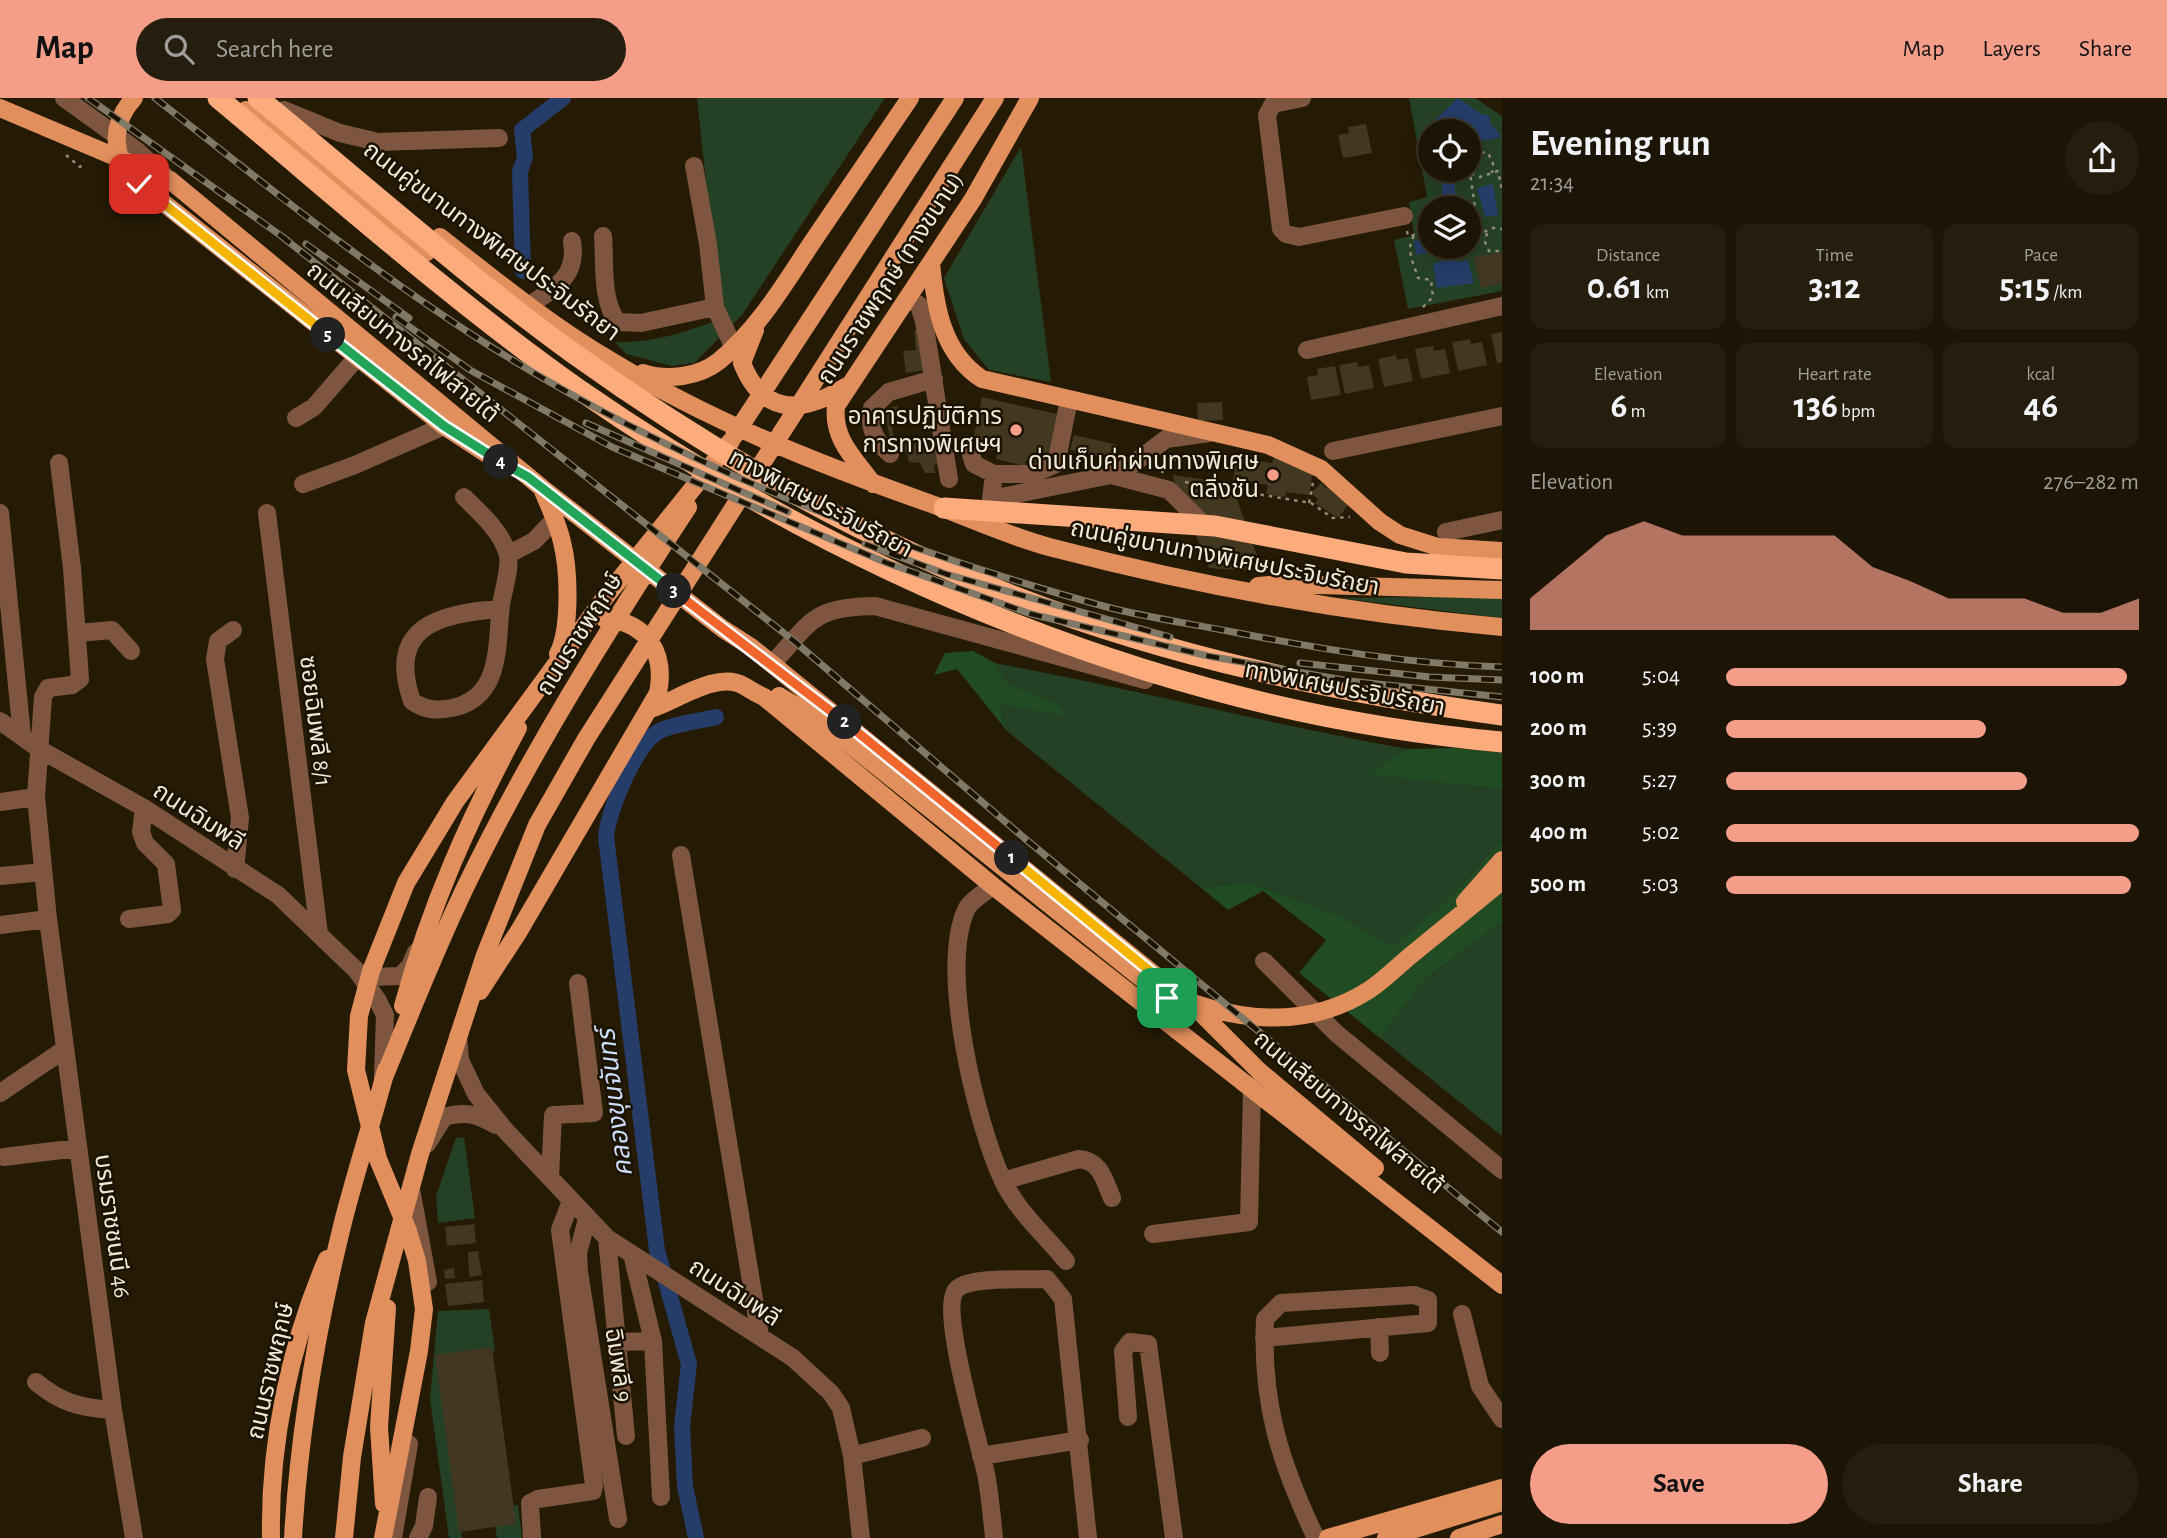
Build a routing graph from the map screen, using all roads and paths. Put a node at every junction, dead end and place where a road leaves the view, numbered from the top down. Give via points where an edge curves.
1 (64, 98) edge
2 (134, 98) edge
3 (218, 98) edge
4 (227, 98) edge
5 (258, 98) edge
6 (269, 98) edge
7 (910, 98) edge
8 (955, 98) edge
9 (995, 98) edge
10 (1030, 98) edge
11 (1303, 98) edge
12 (0, 108) edge
13 (284, 110) junction
14 (499, 138) dead end
15 (58, 148) dead end
16 (1481, 152) edge
17 (694, 166) dead end
18 (80, 167) dead end
19 (1492, 173) junction
20 (1481, 177) edge
21 (170, 180) junction
22 (1501, 183) edge
23 (1502, 190) edge
24 (1404, 216) dead end
25 (1502, 229) edge
26 (1487, 233) junction
27 (1481, 234) edge
28 (603, 236) dead end
29 (1414, 236) dead end
30 (572, 240) dead end
31 (1502, 251) edge
32 (931, 263) junction
33 (908, 299) junction
34 (528, 306) junction
35 (1502, 306) edge
36 (715, 307) junction
37 (758, 323) junction
38 (1427, 323) junction
39 (570, 335) junction
40 (367, 346) junction
41 (733, 346) junction
42 (1307, 350) dead end
43 (615, 364) junction
44 (934, 379) junction
45 (846, 387) junction
46 (1069, 400) junction
47 (1502, 416) edge
48 (296, 418) dead end
49 (444, 426) junction
50 (1219, 434) junction
51 (731, 441) junction
52 (970, 451) dead end
53 (1333, 451) dead end
54 (890, 454) dead end
55 (59, 463) dead end
56 (994, 474) junction
57 (1111, 475) junction
58 (1163, 478) dead end
59 (949, 479) dead end
60 (1175, 480) dead end
61 (535, 482) junction
62 (303, 484) dead end
63 (873, 484) junction
64 (464, 497) dead end
65 (992, 506) junction
66 (944, 508) junction
67 (1365, 510) junction
68 (0, 513) edge
69 (267, 513) dead end
70 (555, 519) junction
71 (1502, 520) edge
72 (1204, 525) junction
73 (1446, 532) dead end
74 (1502, 551) edge
75 (509, 554) junction
76 (1502, 569) edge
77 (1237, 588) junction
78 (1502, 590) edge
79 (500, 609) junction
80 (1502, 626) edge
81 (723, 629) junction
82 (233, 630) dead end
83 (78, 633) junction
84 (561, 649) junction
85 (131, 651) dead end
86 (772, 664) junction
87 (743, 685) junction
88 (650, 709) junction
89 (1502, 715) edge
90 (0, 721) edge
91 (822, 722) junction
92 (22, 736) junction
93 (1502, 742) edge
94 (39, 749) junction
95 (1502, 750) edge
96 (36, 797) junction
97 (0, 802) edge
98 (144, 808) junction
99 (681, 855) dead end
100 (1502, 860) edge
101 (235, 869) junction
102 (43, 872) junction
103 (0, 876) edge
104 (1502, 881) edge
105 (993, 886) junction
106 (48, 919) junction
107 (129, 919) dead end
108 (0, 925) edge
109 (1445, 928) junction
110 (319, 934) junction
111 (422, 937) junction
112 (1264, 961) dead end
113 (357, 971) junction
114 (578, 983) dead end
115 (1167, 998) junction
116 (465, 1013) junction
117 (1167, 1020) junction
118 (458, 1033) junction
119 (65, 1049) junction
120 (383, 1080) junction
121 (1252, 1087) junction
122 (0, 1093) edge
123 (505, 1130) junction
124 (78, 1148) junction
125 (421, 1154) junction
126 (4, 1157) dead end
127 (1502, 1170) edge
128 (550, 1177) junction
129 (1003, 1181) junction
130 (411, 1189) junction
131 (1112, 1198) dead end
132 (570, 1201) junction
133 (587, 1219) junction
134 (343, 1222) junction
135 (1153, 1234) dead end
136 (607, 1238) junction
137 (397, 1239) junction
138 (636, 1257) junction
139 (1066, 1261) dead end
140 (1502, 1272) edge
141 (1502, 1285) edge
142 (1461, 1314) dead end
143 (1380, 1327) junction
144 (760, 1336) junction
145 (1264, 1338) junction
146 (653, 1341) junction
147 (618, 1342) junction
148 (1380, 1353) dead end
149 (36, 1382) dead end
150 (113, 1410) junction
151 (1128, 1417) dead end
152 (1502, 1419) edge
153 (626, 1436) dead end
154 (922, 1438) dead end
155 (1080, 1440) junction
156 (852, 1456) junction
157 (981, 1456) junction
158 (1502, 1488) edge
159 (428, 1497) dead end
160 (661, 1497) dead end
161 (1502, 1502) edge
162 (618, 1519) dead end
163 (1502, 1524) edge
164 (1502, 1534) edge
165 (134, 1538) edge
166 (271, 1538) edge
167 (293, 1538) edge
168 (344, 1538) edge
169 (383, 1538) edge
170 (392, 1538) edge
171 (418, 1538) edge
172 (532, 1538) edge
173 (861, 1538) edge
174 (994, 1538) edge
175 (1088, 1538) edge
176 (1174, 1538) edge
177 (1316, 1538) edge
178 (1328, 1538) edge
179 (1386, 1538) edge
180 (1458, 1538) edge
181 (1488, 1538) edge

1 - 21 street
2 - 49 main road via 121,117 116,139 117,155 131,177
3 - 93 highway, ทางพิเศษประจิมรัถยา via 574,386 760,505 835,544 956,601 1136,668 1297,709 1404,730
4 - 39 main road via 522,324
5 - 89 highway, ทางพิเศษประจิมรัถยา via 571,351 708,443 841,517 1013,596 1195,655 1390,698
6 - 13 main road, ถนนคู่ขนานทางพิเศษประจิมรัถยา
7 - 37 main road
8 - 51 main road, ถนนราชพฤกษ์
9 - 116 main road via 593,727 537,825
10 - 32 main road, ถนนราชพฤกษ์ (ทางขนาน)
11 - 24 street via 1273,104 1267,115 1281,229 1299,237
12 - 21 main road, ถนนเลียบทางรถไฟสายใต้
13 - 14 street via 340,133 378,142
13 - 34 main road, ถนนคู่ขนานทางพิเศษประจิมรัถยา via 389,200
15 - 18 path
16 - 19 path via 1488,153
17 - 36 street
19 - 20 path
19 - 22 path via 1498,171
21 - 40 main road, ถนนเลียบทางรถไฟสายใต้
22 - 23 path
25 - 26 path
26 - 27 path
26 - 31 path via 1489,251
28 - 36 street via 608,300 618,322 641,323
29 - 38 path via 1410,254 1418,278 1431,280 1433,297 1422,307
30 - 34 street via 574,262 569,273
32 - 33 main road, ถนนราชพฤกษ์ (ทางขนาน)
32 - 46 main road via 937,311 961,363 982,379
33 - 44 street via 919,305 922,313
33 - 45 main road, ถนนราชพฤกษ์ (ทางขนาน)
34 - 39 main road, ถนนคู่ขนานทางพิเศษประจิมรัถยา
35 - 38 street
36 - 41 street
37 - 41 main road
37 - 45 main road via 742,363 755,389 768,400 802,407
38 - 42 street
39 - 43 main road, ถนนคู่ขนานทางพิเศษประจิมรัถยา
40 - 48 street via 314,407
40 - 61 main road, ถนนเลียบทางรถไฟสายใต้
41 - 43 main road via 705,369 674,377 658,378
43 - 63 main road, ถนนคู่ขนานทางพิเศษประจิมรัถยา via 749,433
44 - 54 street via 889,392 872,408 872,431
44 - 59 street
45 - 63 main road, ถนนราชพฤกษ์ (ทางขนาน) via 836,406 835,428
46 - 50 main road
46 - 56 street via 1056,464 1033,474
47 - 53 street
49 - 61 main road
49 - 62 street
50 - 57 street via 1166,439
50 - 58 path via 1217,455 1211,461 1174,457 1166,463
50 - 67 main road via 1268,445 1308,461
51 - 120 main road, ถนนราชพฤกษ์ via 553,722 447,926
51 - 169 main road via 610,590 455,802 406,883 371,971 359,1016 356,1070 378,1159 417,1261 424,1309
52 - 56 street via 974,464
55 - 83 street
56 - 65 street
57 - 65 street
57 - 72 street via 1170,490
60 - 67 path via 1311,503 1333,518 1345,519
61 - 70 main road, ถนนราชพฤกษ์
61 - 81 main road, ถนนเลียบทางรถไฟสายใต้
63 - 66 main road, ถนนคู่ขนานทางพิเศษประจิมรัถยา
64 - 75 street via 493,527
65 - 66 highway
65 - 72 highway
66 - 77 main road, ถนนคู่ขนานทางพิเศษประจิมรัถยา via 1052,548
67 - 74 main road via 1419,543
68 - 92 street
69 - 110 street, ซอยฉิมพลี 8/1
70 - 75 street via 534,541
70 - 84 main road, ถนนราชพฤกษ์ via 566,570
71 - 73 street
72 - 76 highway via 1406,563
75 - 79 street
77 - 78 main road via 1282,584
77 - 80 main road, ถนนคู่ขนานทางพิเศษประจิมรัถยา via 1364,611
79 - 79 street via 497,661 478,695 437,711 412,701 403,659 416,635 451,615
81 - 86 main road, ถนนเลียบทางรถไฟสายใต้
81 - 91 main road via 746,657
82 - 101 street via 218,641 215,659 240,818
83 - 85 street via 112,630
83 - 94 street, บรมราชชนนี 46 via 80,679 45,691
84 - 88 main road via 577,628 590,621 624,622 640,630 660,659 662,676
84 - 111 main road, ถนนราชพฤกษ์ via 480,799
86 - 95 street via 820,615 836,608 875,606 1249,708 1332,726
86 - 115 main road, ถนนเลียบทางรถไฟสายใต้ via 1167,985
87 - 88 main road via 700,686
87 - 91 main road via 766,689
87 - 105 main road, ถนนเลียบทางรถไฟสายใต้ via 780,709
88 - 116 main road via 520,931
90 - 92 street, ถนนฉิมพลี
91 - 109 main road via 1141,978 1200,1008 1238,1017 1274,1018 1328,1008 1368,990
92 - 94 street, ถนนฉิมพลี
94 - 96 street, บรมราชชนนี 46
94 - 98 street, ถนนฉิมพลี
96 - 97 street
96 - 102 street, บรมราชชนนี 46
98 - 101 street, ถนนฉิมพลี
98 - 107 street via 141,832 145,843 166,864 173,910
99 - 144 street
100 - 109 main road
101 - 110 street, ถนนฉิมพลี via 278,895
102 - 103 street
102 - 106 street, บรมราชชนนี 46
104 - 109 main road
105 - 117 main road, ถนนเลียบทางรถไฟสายใต้
105 - 129 street via 966,908 954,961 967,1056
106 - 108 street
106 - 119 street, บรมราชชนนี 46
110 - 113 street, ถนนฉิมพลี
111 - 113 street via 410,966 400,976 370,977
111 - 120 main road, ถนนราชพฤกษ์
112 - 127 street via 1336,1033
113 - 120 street, ถนนฉิมพลี via 385,1014
114 - 128 street via 594,1113 553,1115
115 - 117 main road via 1162,1012
115 - 140 main road, ถนนเลียบทางรถไฟสายใต้ via 1185,997 1259,1071
116 - 118 main road
117 - 121 main road, ถนนเลียบทางรถไฟสายใต้
118 - 123 street, ถนนฉิมพลี via 465,1076
118 - 125 main road
119 - 122 street
119 - 124 street, บรมราชชนนี 46
120 - 134 main road, ถนนราชพฤกษ์
121 - 135 street via 1249,1222
121 - 141 main road, ถนนเลียบทางรถไฟสายใต้
123 - 125 street, ถนนฉิมพลี via 476,1114 444,1117
123 - 128 street, ถนนฉิมพลี
124 - 126 street
124 - 150 street, บรมราชชนนี 46
125 - 130 main road
128 - 132 street, ถนนฉิมพลี
129 - 131 street via 1088,1160 1097,1164
129 - 139 street
130 - 137 main road
130 - 170 street via 430,1295 424,1359
132 - 133 street, ถนนฉิมพลี
132 - 172 street via 560,1230 594,1485 593,1491 530,1503
133 - 136 street, ถนนฉิมพลี
133 - 162 street, ฉิมพลี 9 via 578,1253 579,1272
134 - 166 main road, ถนนราชพฤกษ์ via 315,1288 292,1367 275,1462
134 - 167 main road, ถนนราชพฤกษ์ via 308,1397
136 - 138 street, ถนนฉิมพลี
136 - 147 street
137 - 168 main road via 374,1323
137 - 170 main road via 386,1317 379,1427
138 - 144 street, ถนนฉิมพลี
138 - 146 street
142 - 152 street via 1480,1385
143 - 145 street
143 - 145 street via 1428,1323 1428,1300 1414,1295 1281,1303 1265,1319
143 - 148 street
144 - 156 street, ถนนฉิมพลี via 793,1358 831,1393 841,1408
145 - 177 street via 1266,1395 1288,1480
146 - 147 street
146 - 160 street
147 - 153 street
149 - 150 street via 69,1404
150 - 165 street, บรมราชชนนี 46
151 - 176 street via 1123,1352 1130,1342 1148,1344
154 - 156 street
155 - 157 street
155 - 157 street via 1063,1298 1055,1286 1047,1279 972,1282 952,1296 952,1310
155 - 175 street
156 - 173 street, ถนนฉิมพลี
157 - 174 street
158 - 178 main road
159 - 171 street
161 - 179 main road
163 - 180 main road
164 - 181 main road

